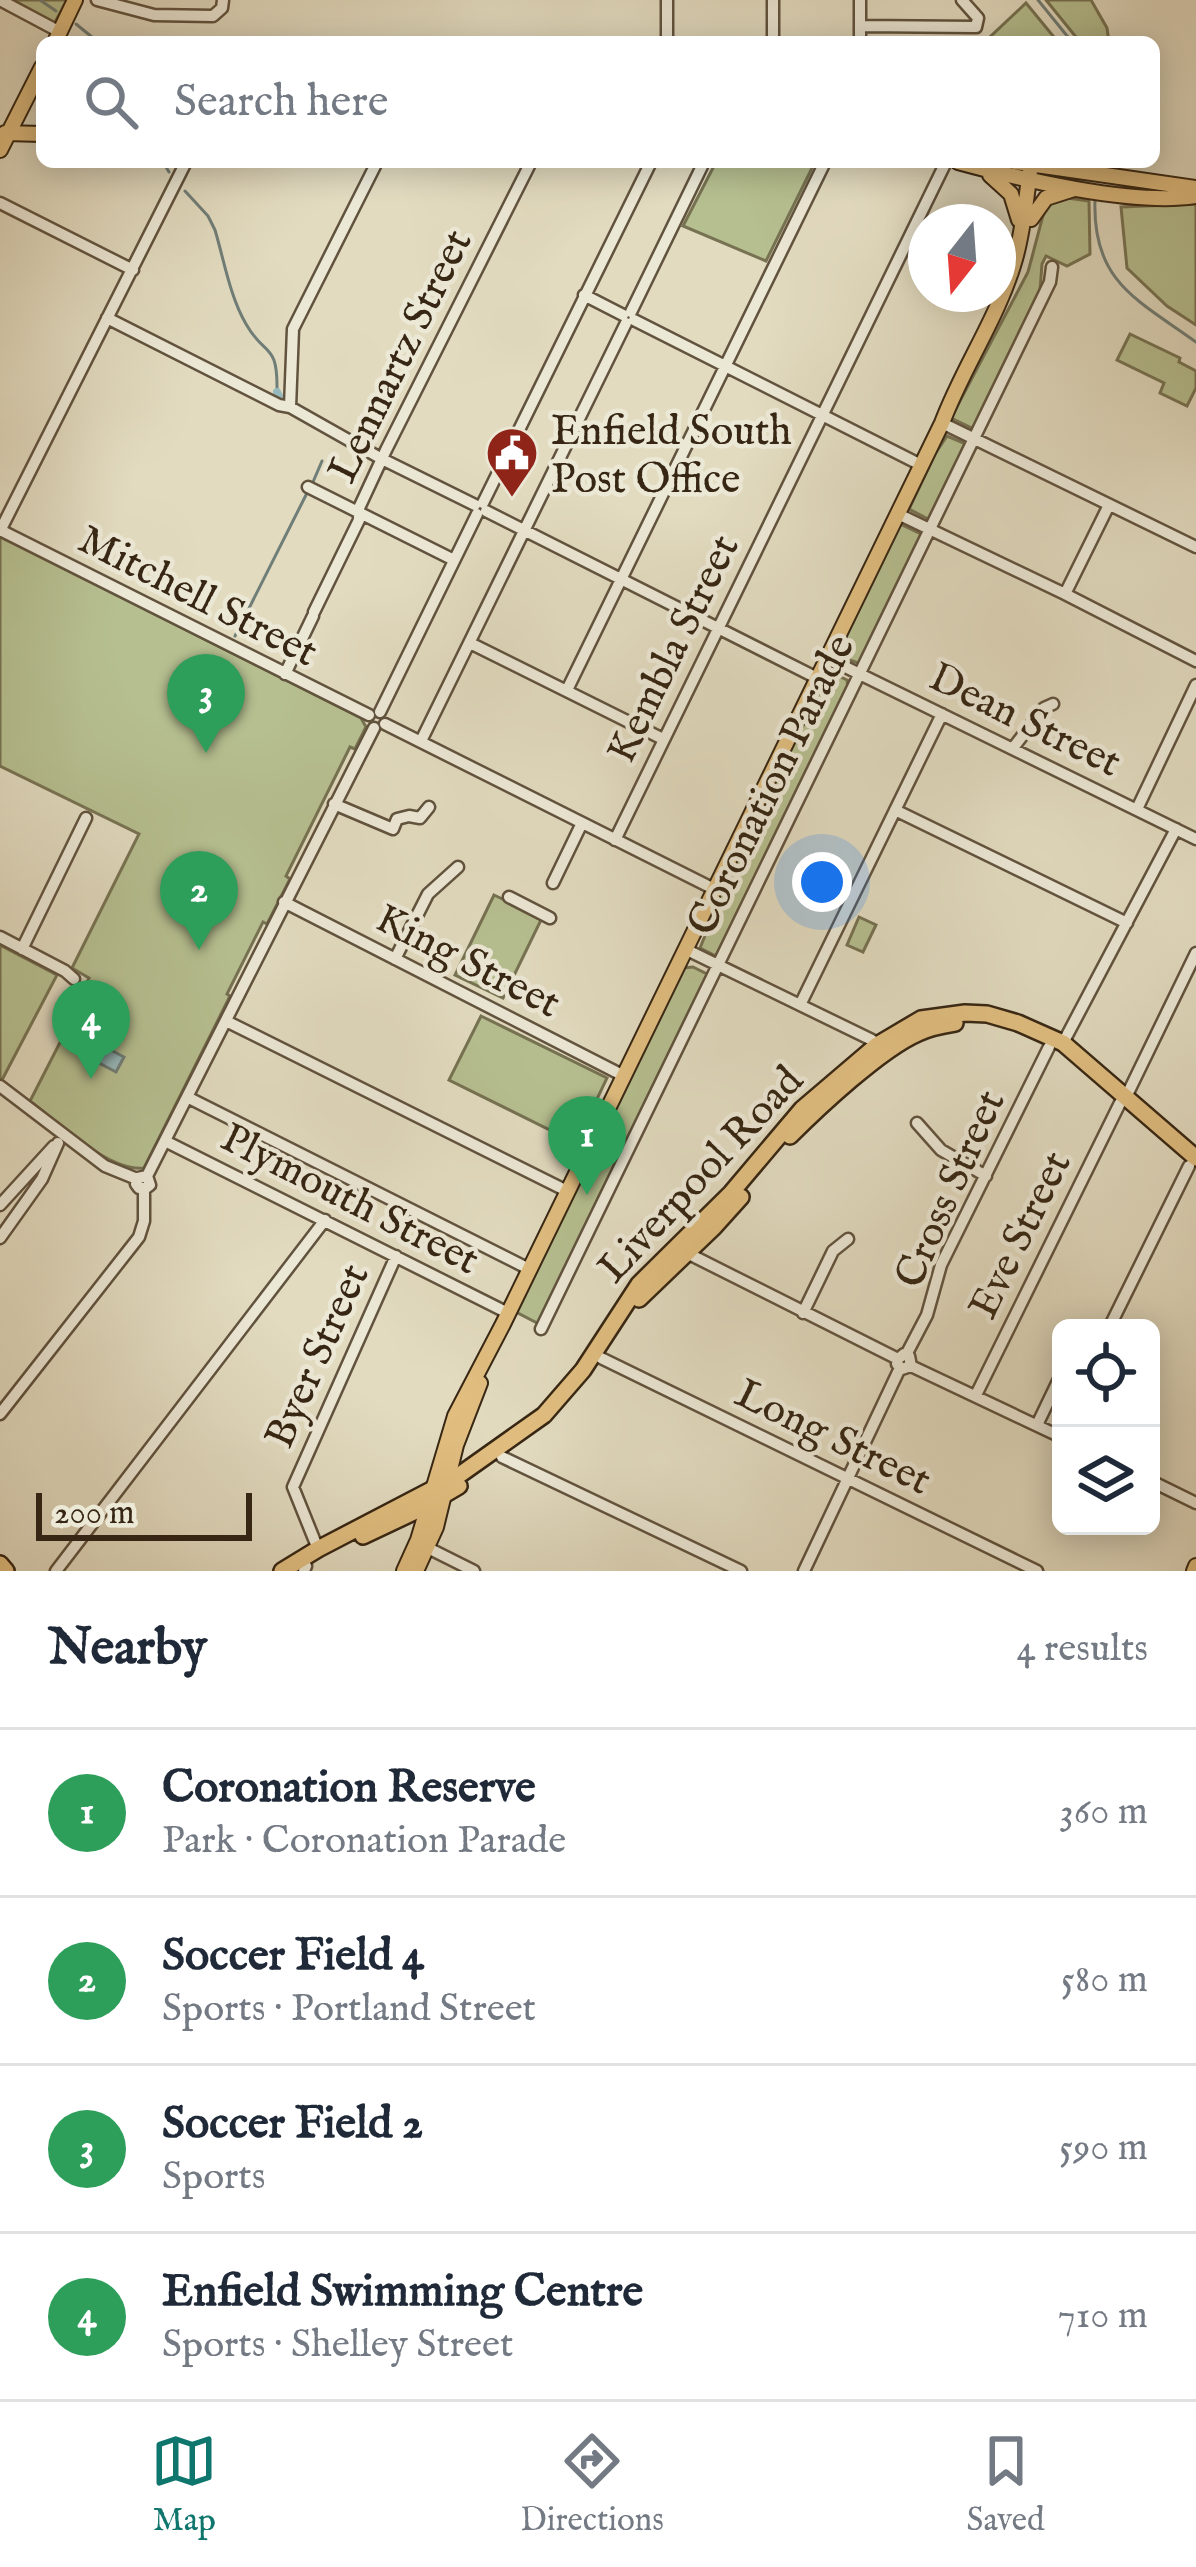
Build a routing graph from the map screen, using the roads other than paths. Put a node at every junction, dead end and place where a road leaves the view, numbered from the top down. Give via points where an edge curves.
1 (0, 0) edge
2 (75, 0) edge
3 (97, 0) edge
4 (223, 0) edge
5 (667, 0) edge
6 (773, 0) edge
7 (860, 0) edge
8 (962, 0) edge
9 (860, 26) junction
10 (55, 36) edge
11 (57, 36) edge
12 (667, 36) edge
13 (773, 36) edge
14 (860, 36) edge
15 (36, 78) edge
16 (4, 134) edge
17 (36, 134) edge
18 (0, 150) edge
19 (184, 168) edge
20 (373, 168) edge
21 (528, 168) edge
22 (648, 168) edge
23 (701, 168) edge
24 (822, 168) edge
25 (943, 168) edge
26 (978, 168) edge
27 (985, 168) edge
28 (1026, 168) edge
29 (1037, 174) junction
30 (1084, 183) junction
31 (1196, 192) edge
32 (0, 203) edge
33 (1026, 225) junction
34 (1052, 267) dead end
35 (133, 270) junction
36 (584, 295) junction
37 (107, 318) junction
38 (628, 318) junction
39 (725, 367) junction
40 (290, 407) junction
41 (823, 416) junction
42 (942, 423) junction
43 (975, 439) junction
44 (382, 459) junction
45 (921, 465) junction
46 (308, 487) dead end
47 (1109, 505) junction
48 (480, 508) junction
49 (358, 512) junction
50 (898, 514) junction
51 (930, 529) junction
52 (0, 530) edge
53 (525, 530) junction
54 (1196, 547) edge
55 (454, 560) junction
56 (622, 580) junction
57 (1065, 594) junction
58 (718, 629) junction
59 (470, 643) junction
60 (827, 658) junction
61 (1196, 662) edge
62 (285, 674) junction
63 (860, 674) junction
64 (817, 678) junction
65 (1196, 685) edge
66 (567, 690) junction
67 (1053, 704) dead end
68 (942, 714) junction
69 (377, 720) junction
70 (663, 739) junction
71 (421, 741) junction
72 (1013, 748) junction
73 (334, 804) junction
74 (429, 807) dead end
75 (1137, 809) junction
76 (895, 810) junction
77 (86, 818) dead end
78 (582, 823) junction
79 (1177, 829) junction
80 (1196, 839) edge
81 (615, 840) junction
82 (458, 867) dead end
83 (553, 883) dead end
84 (714, 889) junction
85 (509, 898) dead end
86 (284, 902) junction
87 (550, 918) dead end
88 (1126, 923) junction
89 (0, 937) edge
90 (22, 949) junction
91 (685, 950) junction
92 (1196, 953) edge
93 (395, 959) junction
94 (717, 965) junction
95 (74, 979) dead end
96 (800, 1005) junction
97 (226, 1021) junction
98 (1056, 1045) junction
99 (881, 1049) junction
100 (624, 1076) junction
101 (0, 1086) edge
102 (187, 1097) junction
103 (1123, 1100) junction
104 (917, 1123) dead end
105 (61, 1139) junction
106 (165, 1141) junction
107 (1194, 1159) edge
108 (986, 1176) junction
109 (143, 1181) junction
110 (567, 1191) junction
111 (0, 1205) edge
112 (326, 1220) junction
113 (0, 1238) edge
114 (848, 1239) dead end
115 (681, 1250) junction
116 (396, 1256) junction
117 (530, 1269) junction
118 (803, 1313) junction
119 (505, 1319) junction
120 (1114, 1319) edge
121 (541, 1329) dead end
122 (601, 1358) junction
123 (904, 1362) junction
124 (0, 1390) edge
125 (1052, 1394) edge
126 (976, 1395) junction
127 (12, 1399) junction
128 (0, 1414) edge
129 (464, 1424) junction
130 (1037, 1425) junction
131 (1052, 1432) edge
132 (502, 1457) junction
133 (483, 1458) junction
134 (848, 1479) junction
135 (1160, 1485) edge
136 (438, 1493) junction
137 (1196, 1503) edge
138 (398, 1519) junction
139 (423, 1544) junction
140 (318, 1549) junction
141 (302, 1569) edge
142 (56, 1571) edge
143 (282, 1571) edge
144 (404, 1571) edge
145 (416, 1571) edge
146 (474, 1571) edge
147 (741, 1571) edge
148 (803, 1571) edge
149 (1037, 1571) edge

1 - 10 street
2 - 11 main road
3 - 4 street via 154,15 213,16
5 - 12 street
6 - 13 street
7 - 9 street
8 - 9 street via 976,27
9 - 14 street
15 - 16 main road
16 - 17 main road
16 - 18 main road
19 - 35 street
20 - 40 street via 293,329
21 - 44 street, Lennartz Street
22 - 36 street
23 - 38 street
24 - 39 street
25 - 41 street, Kembla Street
26 - 33 main road via 1011,194
27 - 29 main road
28 - 29 main road
29 - 30 main road
29 - 33 main road, Coronation Parade
30 - 31 main road via 1150,198
30 - 33 main road via 1046,198
32 - 35 street
33 - 42 main road, Coronation Parade
34 - 43 street, Coronation Parade
35 - 37 street
36 - 38 street
36 - 48 street
37 - 40 street
37 - 52 street
38 - 39 street
38 - 53 street
39 - 41 street
39 - 56 street
40 - 44 street
41 - 45 street
41 - 58 street, Kembla Street
42 - 43 street
42 - 45 main road, Coronation Parade
43 - 47 street
43 - 51 street, Coronation Parade
44 - 48 street
44 - 49 street, Lennartz Street
45 - 50 main road, Coronation Parade
46 - 49 street
47 - 54 street
47 - 57 street
48 - 53 street
48 - 55 street
49 - 55 street
49 - 62 street, Lennartz Street
50 - 51 street
50 - 60 main road, Coronation Parade
51 - 57 street
51 - 63 street, Coronation Parade
52 - 62 street, Mitchell Street
53 - 56 street
53 - 59 street
55 - 69 street
56 - 58 street
56 - 66 street
57 - 61 street
58 - 64 street
58 - 70 street, Kembla Street
59 - 66 street
59 - 71 street
60 - 63 street, Dean Street
60 - 64 main road, Coronation Parade
62 - 69 street, Mitchell Street
63 - 68 street, Dean Street
63 - 94 street, Coronation Parade
64 - 84 main road, Coronation Parade
65 - 75 street
66 - 70 street
67 - 72 street
68 - 72 street, Dean Street
68 - 76 street
69 - 71 street, Mitchell Street
69 - 73 street
70 - 81 street, Kembla Street
71 - 78 street, Mitchell Street
72 - 75 street, Dean Street
73 - 74 street via 393,829
73 - 86 street
75 - 79 street, Dean Street
76 - 88 street
76 - 96 street
77 - 90 street
78 - 81 street, Mitchell Street
78 - 83 street
79 - 80 street, Dean Street
79 - 88 street, Cross Street
81 - 84 street, Mitchell Street
82 - 93 street via 428,894
84 - 91 main road, Coronation Parade
85 - 87 street
86 - 93 street, King Street
86 - 97 street
88 - 98 street, Cross Street
89 - 90 street
90 - 95 street
91 - 94 street
91 - 100 main road, Coronation Parade
92 - 103 street, Eve Street
93 - 100 street, King Street
94 - 96 street
94 - 121 street, Coronation Parade
96 - 99 street
97 - 102 street
97 - 110 street
98 - 99 highway, Liverpool Road via 965,1022
98 - 103 highway, Liverpool Road
98 - 108 street, Cross Street
99 - 115 highway, Liverpool Road
100 - 110 main road, Coronation Parade
101 - 105 street
102 - 106 street
102 - 117 street
103 - 107 highway, Liverpool Road
103 - 126 street, Eve Street
104 - 108 street via 941,1150
105 - 109 street
105 - 111 street
105 - 113 street
106 - 109 street
106 - 112 street, Plymouth Street
107 - 120 street
108 - 123 street, Cross Street
109 - 127 street via 139,1237
110 - 117 main road, Coronation Parade
112 - 116 street, Plymouth Street
112 - 142 street
114 - 118 street via 833,1251
115 - 118 street
115 - 122 highway, Liverpool Road
115 - 133 highway, Liverpool Road via 631,1294 559,1401
116 - 119 street, Plymouth Street
116 - 140 street, Byer Street via 294,1482
117 - 119 main road, Coronation Parade
118 - 123 street
119 - 129 main road, Coronation Parade
119 - 136 main road, Coronation Parade via 455,1416
122 - 132 highway, Liverpool Road via 563,1410
122 - 134 street, Long Street
123 - 126 street
123 - 134 street, Cross Street
124 - 127 street
125 - 130 street
126 - 130 street
127 - 128 street
129 - 133 main road via 464,1452
129 - 136 main road, Coronation Parade
130 - 131 street
132 - 136 highway, Liverpool Road
132 - 147 street
133 - 136 highway, Liverpool Road
134 - 148 street, Cross Street
134 - 149 street, Long Street
135 - 137 street
136 - 138 highway, Liverpool Road
136 - 139 main road
136 - 140 highway, Liverpool Road
138 - 139 main road via 412,1524
138 - 141 highway, Liverpool Road
139 - 144 main road
139 - 145 main road
139 - 146 street
140 - 143 highway, Liverpool Road

